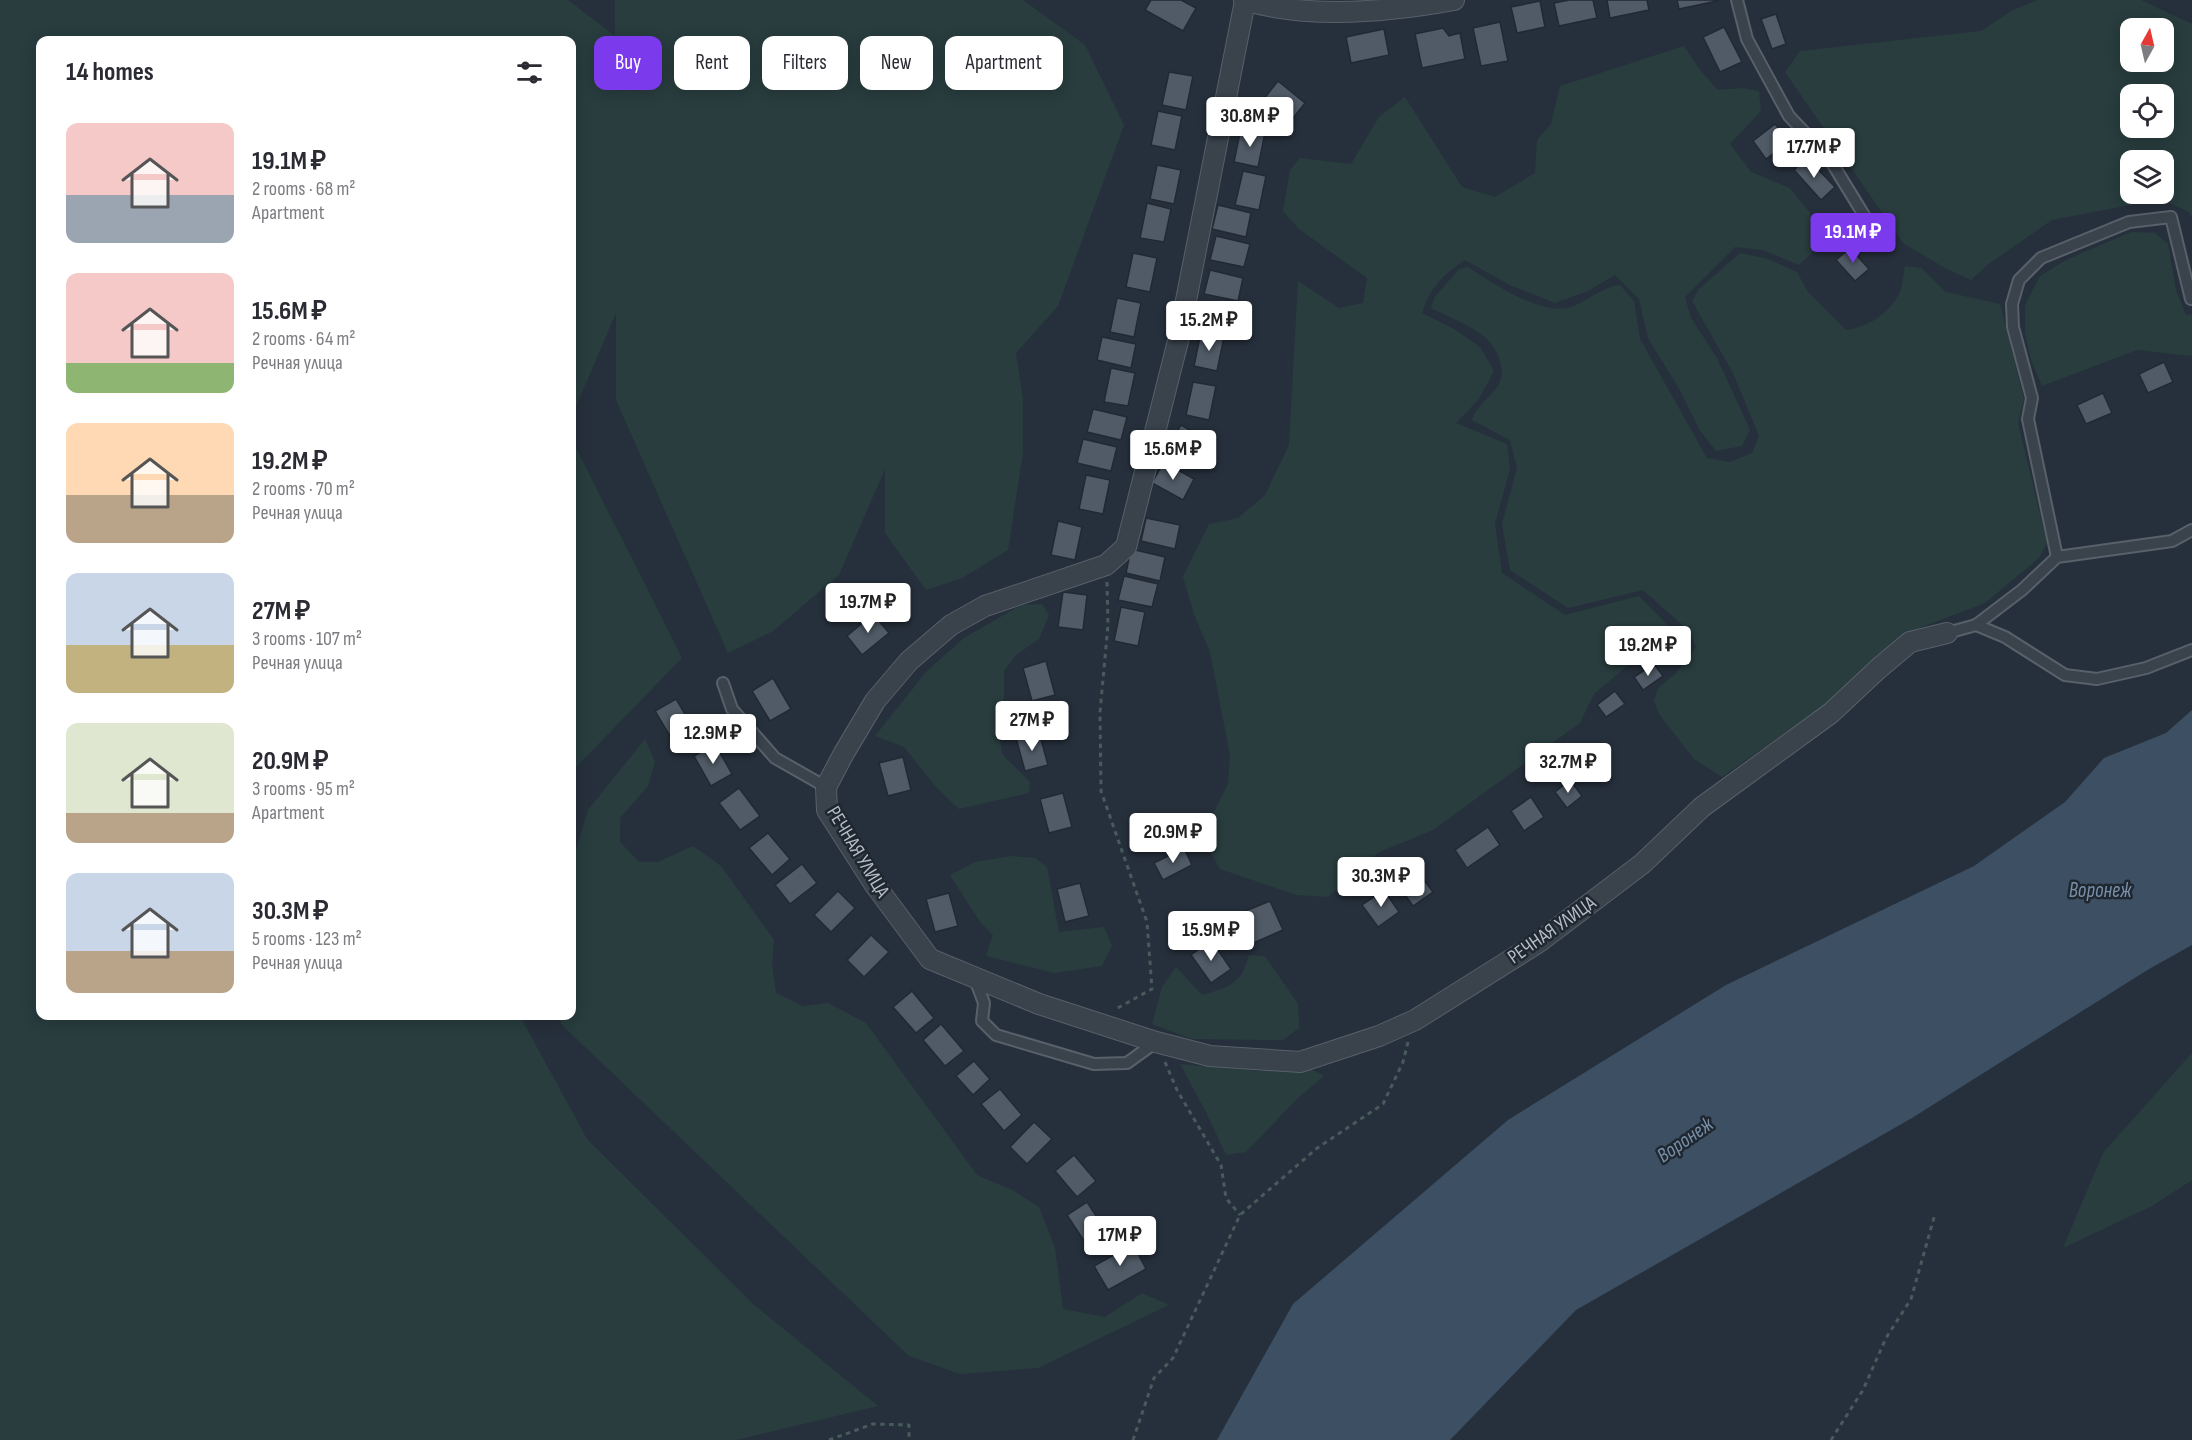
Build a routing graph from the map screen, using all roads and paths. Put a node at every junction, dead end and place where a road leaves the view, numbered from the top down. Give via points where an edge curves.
1 (1245, 0) edge
2 (1454, 0) edge
3 (1737, 0) edge
4 (1428, 2) edge
5 (1881, 243) dead end
6 (2191, 299) edge
7 (2192, 530) edge
8 (2057, 557) junction
9 (1106, 566) junction
10 (1976, 626) junction
11 (1947, 633) joint
12 (2192, 650) edge
13 (723, 683) dead end
14 (826, 787) junction
15 (975, 979) junction
16 (1415, 1020) junction
17 (1093, 1021) junction
18 (1156, 1042) junction
19 (1935, 1214) dead end
20 (1240, 1215) junction
21 (829, 1440) edge
22 (909, 1440) edge
23 (1134, 1440) edge
24 (1831, 1440) edge

1 - 4 street via 1356,12
1 - 9 street, РЕЧНАЯ УЛИЦА via 1179,341 1126,547
2 - 4 street
3 - 5 lane via 1747,39 1789,116 1829,158
6 - 8 lane via 2171,217 2129,222 2041,258 2019,280 2012,304 2013,327 2032,398 2028,419
7 - 8 lane via 2172,541
8 - 10 lane
9 - 14 street, РЕЧНАЯ УЛИЦА via 985,606 951,625 909,661 875,701
9 - 17 path via 1108,625 1100,712 1101,791 1147,922 1152,989
10 - 11 lane
10 - 12 lane via 2005,637 2065,675 2097,679 2146,668
11 - 16 street, РЕЧНАЯ УЛИЦА via 1910,642 1831,713 1702,807 1632,871 1539,942
13 - 14 lane via 732,709 776,758
14 - 15 street, РЕЧНАЯ УЛИЦА via 827,810 875,885 930,959
15 - 17 street, РЕЧНАЯ УЛИЦА
15 - 18 lane via 984,1003 982,1021 996,1035 1094,1064 1127,1063
16 - 18 street, РЕЧНАЯ УЛИЦА via 1300,1062 1210,1056
16 - 20 path via 1403,1062 1383,1104 1316,1149
17 - 18 street, РЕЧНАЯ УЛИЦА
18 - 20 path via 1177,1090 1221,1165 1226,1198
19 - 24 path via 1911,1299 1886,1338 1863,1390
20 - 23 path via 1173,1358 1154,1378
21 - 22 path via 873,1424 909,1425

